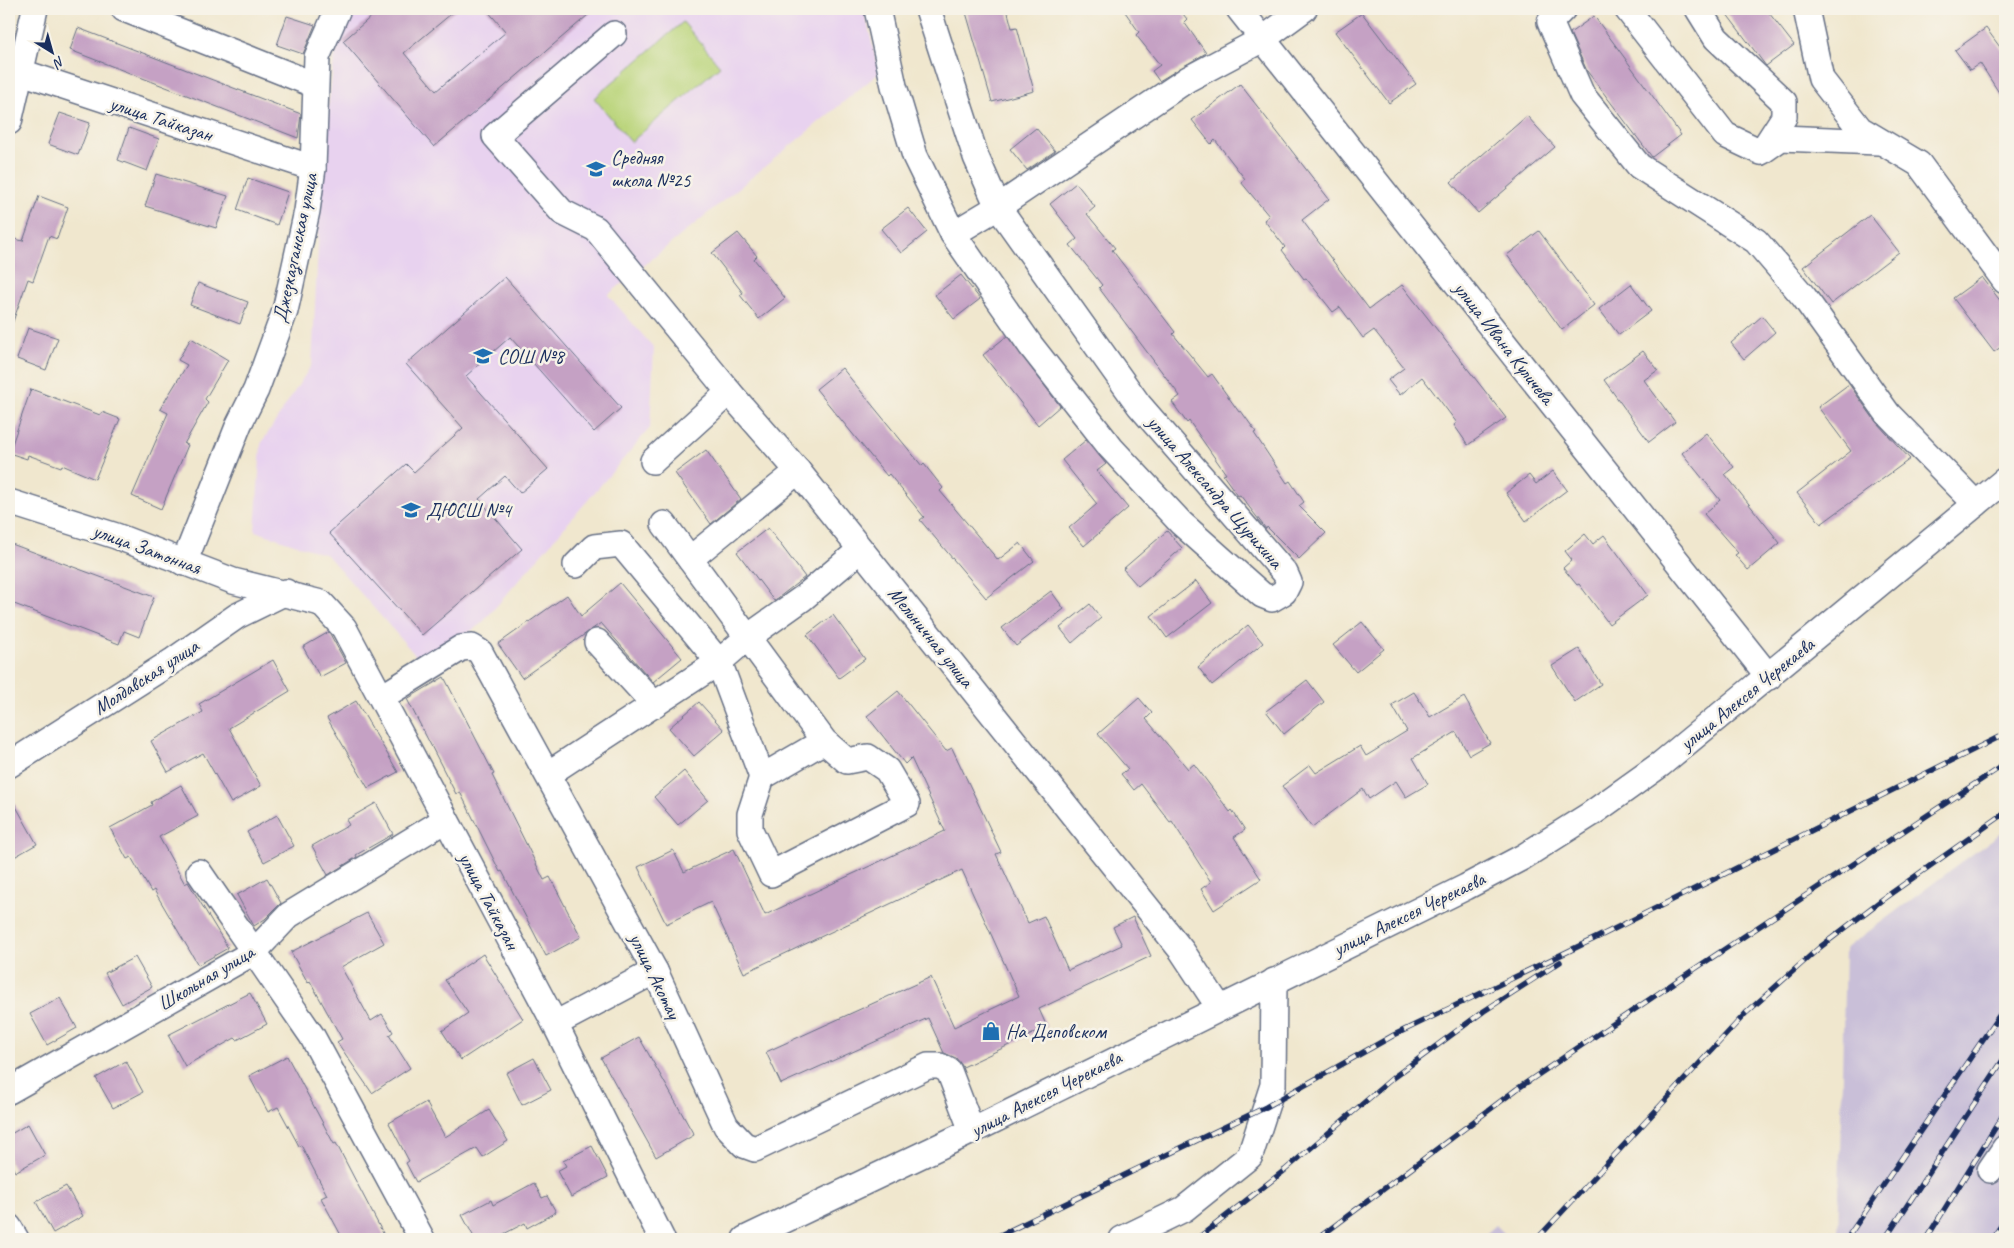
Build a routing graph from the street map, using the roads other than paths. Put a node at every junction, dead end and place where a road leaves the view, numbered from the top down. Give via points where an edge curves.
1 (124, 9) edge
2 (338, 9) edge
3 (877, 9) edge
4 (928, 9) edge
5 (1239, 9) edge
6 (1304, 9) edge
7 (1563, 9) edge
8 (1627, 9) edge
9 (1698, 9) edge
10 (1806, 9) edge
11 (33, 10) edge
12 (614, 34) dead end
13 (1263, 39) junction
14 (15, 70) edge
15 (315, 84) junction
16 (9, 122) edge
17 (1878, 142) junction
18 (1761, 152) junction
19 (313, 168) junction
20 (998, 207) junction
21 (953, 234) junction
22 (2005, 281) edge
23 (729, 392) junction
24 (653, 461) dead end
25 (798, 471) junction
26 (2005, 480) edge
27 (9, 502) edge
28 (1976, 504) junction
29 (664, 524) dead end
30 (860, 550) junction
31 (690, 558) junction
32 (184, 563) junction
33 (576, 565) dead end
34 (286, 592) junction
35 (748, 637) junction
36 (596, 642) dead end
37 (719, 662) junction
38 (1769, 677) junction
39 (382, 697) junction
40 (655, 705) junction
41 (824, 741) junction
42 (9, 765) edge
43 (548, 774) junction
44 (762, 777) junction
45 (445, 820) junction
46 (199, 872) dead end
47 (254, 952) junction
48 (655, 971) junction
49 (1274, 981) junction
50 (1219, 1007) junction
51 (554, 1024) junction
52 (9, 1092) edge
53 (972, 1131) junction
54 (2005, 1148) edge
55 (1990, 1170) dead end
56 (9, 1228) edge
57 (16, 1239) edge
58 (422, 1239) edge
59 (662, 1239) edge
60 (745, 1239) edge
61 (1122, 1239) edge

1 - 15 street
2 - 15 street, Джезказганская улица via 317,57
3 - 21 street, улица Александра Щурихина via 894,86 916,156
4 - 20 street, улица Александра Щурихина via 976,157
5 - 13 street, улица Ивана Куличева
6 - 13 street
7 - 28 street via 1550,22 1582,95 1639,166 1756,241 1804,297 1888,414
8 - 18 street via 1725,135
9 - 18 street via 1716,38 1784,102 1784,117
10 - 17 street via 1821,78 1860,129
11 - 14 street
12 - 23 street, Мельничная улица via 495,136 562,212 596,229
13 - 20 street via 1188,79
13 - 38 street, улица Ивана Куличева
14 - 16 street
14 - 19 street, улица Тайказан
15 - 19 street, Джезказганская улица
17 - 18 street via 1781,138
17 - 22 street via 1919,164
19 - 32 street, Джезказганская улица via 285,311
20 - 21 street
20 - 21 street, улица Александра Щурихина via 1139,405 1285,574 1289,582 1284,592 1272,599 1262,595 1181,523 1111,448 1031,346
23 - 24 street
23 - 25 street, Мельничная улица
25 - 30 street, Мельничная улица
25 - 31 street
26 - 28 street, улица Алексея Черекаева
27 - 32 street, улица Затонная via 116,536
28 - 38 street, улица Алексея Черекаева
29 - 31 street
30 - 35 street via 803,598
30 - 50 street, Мельничная улица via 1182,951
31 - 35 street
32 - 34 street, улица Затонная via 232,581
33 - 37 street via 594,547 621,544
34 - 39 street, улица Тайказан via 320,603 344,628
34 - 42 street, Молдавская улица via 237,616
35 - 37 street
35 - 41 street
36 - 40 street
37 - 40 street
37 - 44 street
38 - 49 street, улица Алексея Черекаева via 1661,764 1523,857
39 - 43 street, улица Акотау via 461,648 472,647 480,652
39 - 45 street, улица Тайказан
40 - 43 street
41 - 44 street
41 - 44 street via 847,761 868,757 888,770 907,804 772,874 750,830 750,814
43 - 48 street, улица Акотау
45 - 47 street, Школьная улица via 289,915
45 - 51 street, улица Тайказан
46 - 47 street
47 - 52 street, Школьная улица
47 - 58 street via 312,1036
48 - 51 street
48 - 53 street, улица Акотау via 726,1126 744,1145 755,1148 928,1066 940,1066 949,1071
49 - 50 street, улица Алексея Черекаева
49 - 61 street via 1273,1085 1250,1156 1184,1209
50 - 53 street, улица Алексея Черекаева
51 - 59 street, улица Тайказан
53 - 60 street, улица Алексея Черекаева
54 - 55 street
56 - 57 street

